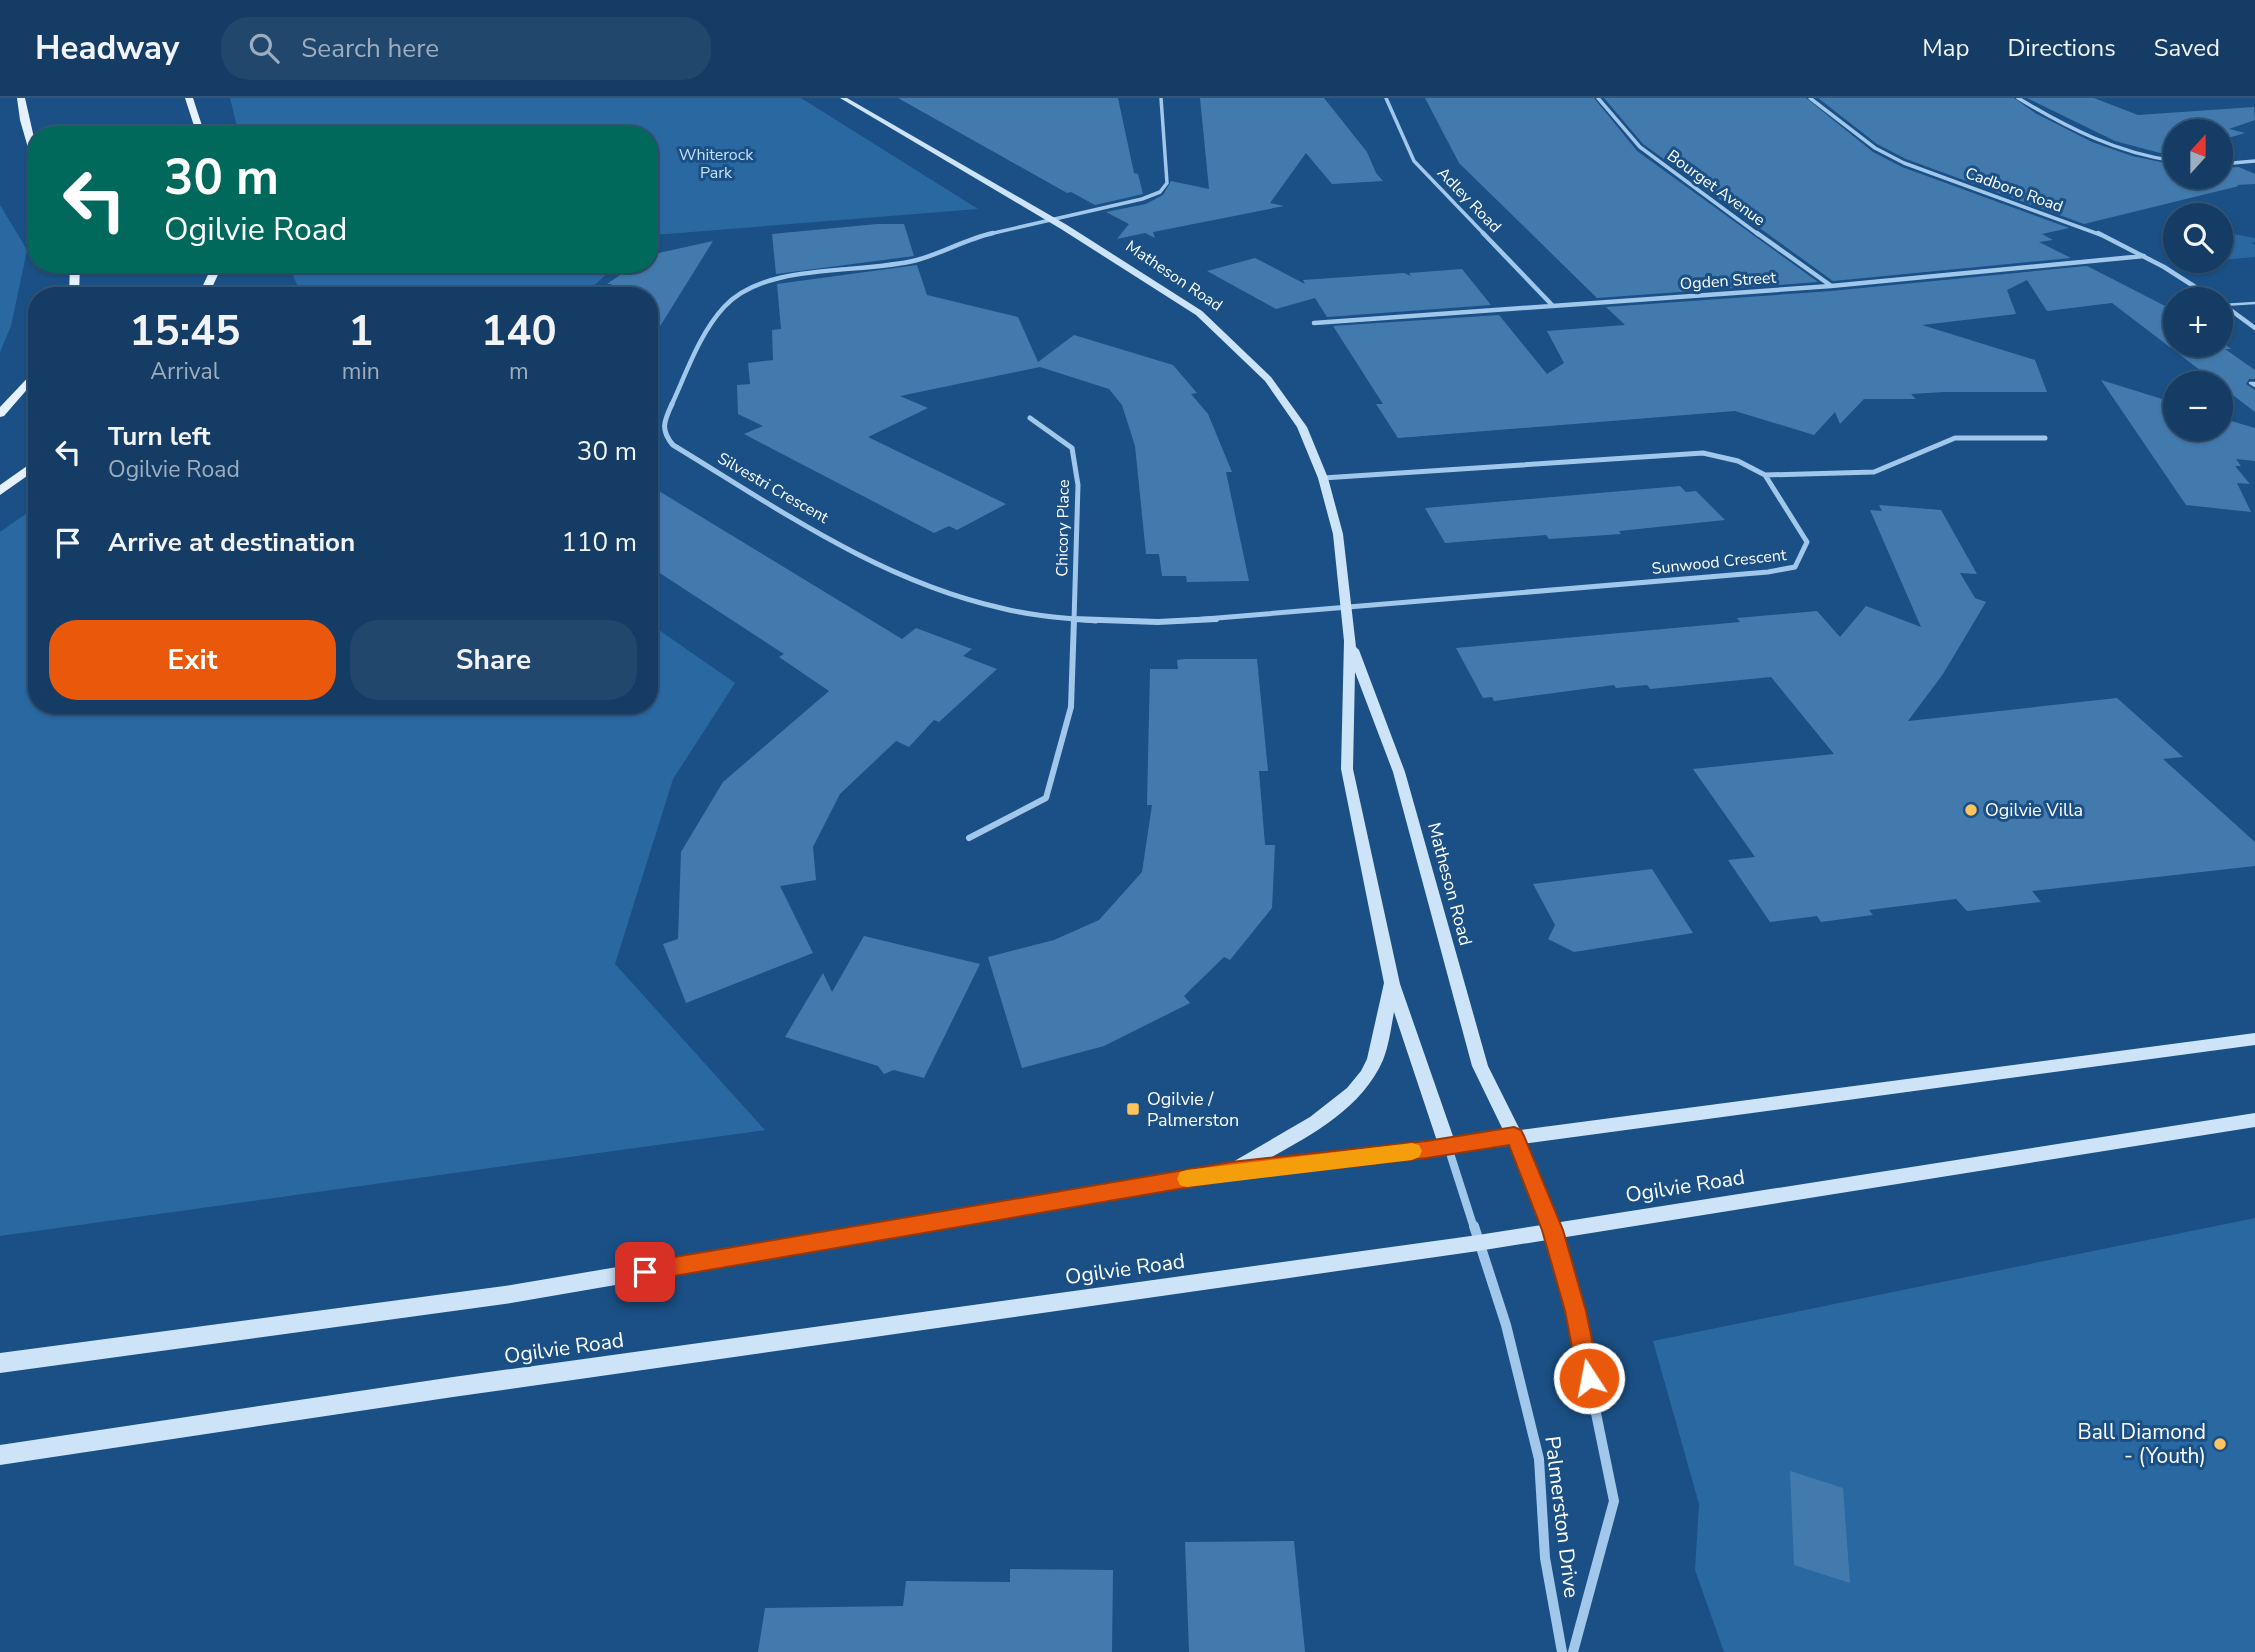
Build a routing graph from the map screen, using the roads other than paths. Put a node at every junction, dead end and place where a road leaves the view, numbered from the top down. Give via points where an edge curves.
1 (21, 98) edge
2 (189, 98) edge
3 (843, 98) edge
4 (1161, 98) edge
5 (1386, 98) edge
6 (1598, 98) edge
7 (1810, 98) edge
8 (2018, 98) edge
9 (198, 126) edge
10 (28, 134) edge
11 (2163, 158) edge
12 (2255, 161) edge
13 (2233, 163) edge
14 (1051, 220) junction
15 (2144, 256) junction
16 (1831, 286) junction
17 (2194, 287) edge
18 (2255, 303) edge
19 (2233, 304) edge
20 (1553, 306) junction
21 (2233, 312) edge
22 (1314, 323) dead end
23 (2255, 328) edge
24 (28, 381) edge
25 (0, 414) edge
26 (1030, 418) dead end
27 (2045, 438) dead end
28 (28, 470) edge
29 (1765, 475) junction
30 (1323, 478) junction
31 (0, 491) edge
32 (1346, 607) junction
33 (1074, 619) junction
34 (1350, 641) junction
35 (969, 838) dead end
36 (1392, 984) junction
37 (2255, 1039) edge
38 (2255, 1120) edge
39 (1514, 1136) junction
40 (1448, 1147) junction
41 (1231, 1171) junction
42 (1553, 1230) junction
43 (1478, 1243) junction
44 (0, 1363) edge
45 (0, 1455) edge
46 (1562, 1652) edge
47 (1573, 1652) edge

1 - 10 main road
2 - 9 main road
3 - 14 street, Matheson Road
4 - 14 street via 1167,183 1160,192
5 - 20 street, Adley Road via 1414,161
6 - 16 street, Bourget Avenue via 1640,148
7 - 15 street, Cadboro Road via 1875,148 1904,163 2095,232
8 - 11 street via 2082,134
12 - 13 street
14 - 30 street, Matheson Road via 1199,313 1227,339 1268,379 1302,427
14 - 33 street, Silvestri Crescent via 961,241 899,264 783,278 752,287 724,307 696,351 664,422 664,434 673,445 912,580 999,607
15 - 16 street, Ogden Street
15 - 17 street, Cadboro Road
16 - 20 street, Ogden Street
18 - 19 lane
20 - 22 street, Ogden Street
21 - 23 street
24 - 25 main road
26 - 33 street, Chicory Place via 1072,448 1078,485
27 - 29 street via 1955,438 1874,472
28 - 31 main road
29 - 30 street via 1738,461 1703,453
29 - 32 street, Sunwood Crescent via 1807,542 1795,567
30 - 32 street, Matheson Road via 1338,534
32 - 33 street, Silvestri Crescent via 1201,622
32 - 34 street, Matheson Road
33 - 35 street, Chicory Place via 1071,707 1046,798
34 - 36 street, Matheson Road via 1347,769
34 - 39 street, Matheson Road via 1399,772 1480,1066
36 - 40 street, Matheson Road
36 - 41 street via 1374,1061 1359,1085 1310,1128
37 - 39 street
38 - 42 street, Ogilvie Road
39 - 40 street
39 - 42 street, Palmerston Drive
40 - 41 street
40 - 43 street, Palmerston Drive
41 - 44 street via 511,1294
42 - 43 street, Ogilvie Road
42 - 47 street, Palmerston Drive via 1575,1311 1614,1501
43 - 45 street, Ogilvie Road
43 - 46 street, Palmerston Drive via 1506,1325 1539,1459 1545,1558

